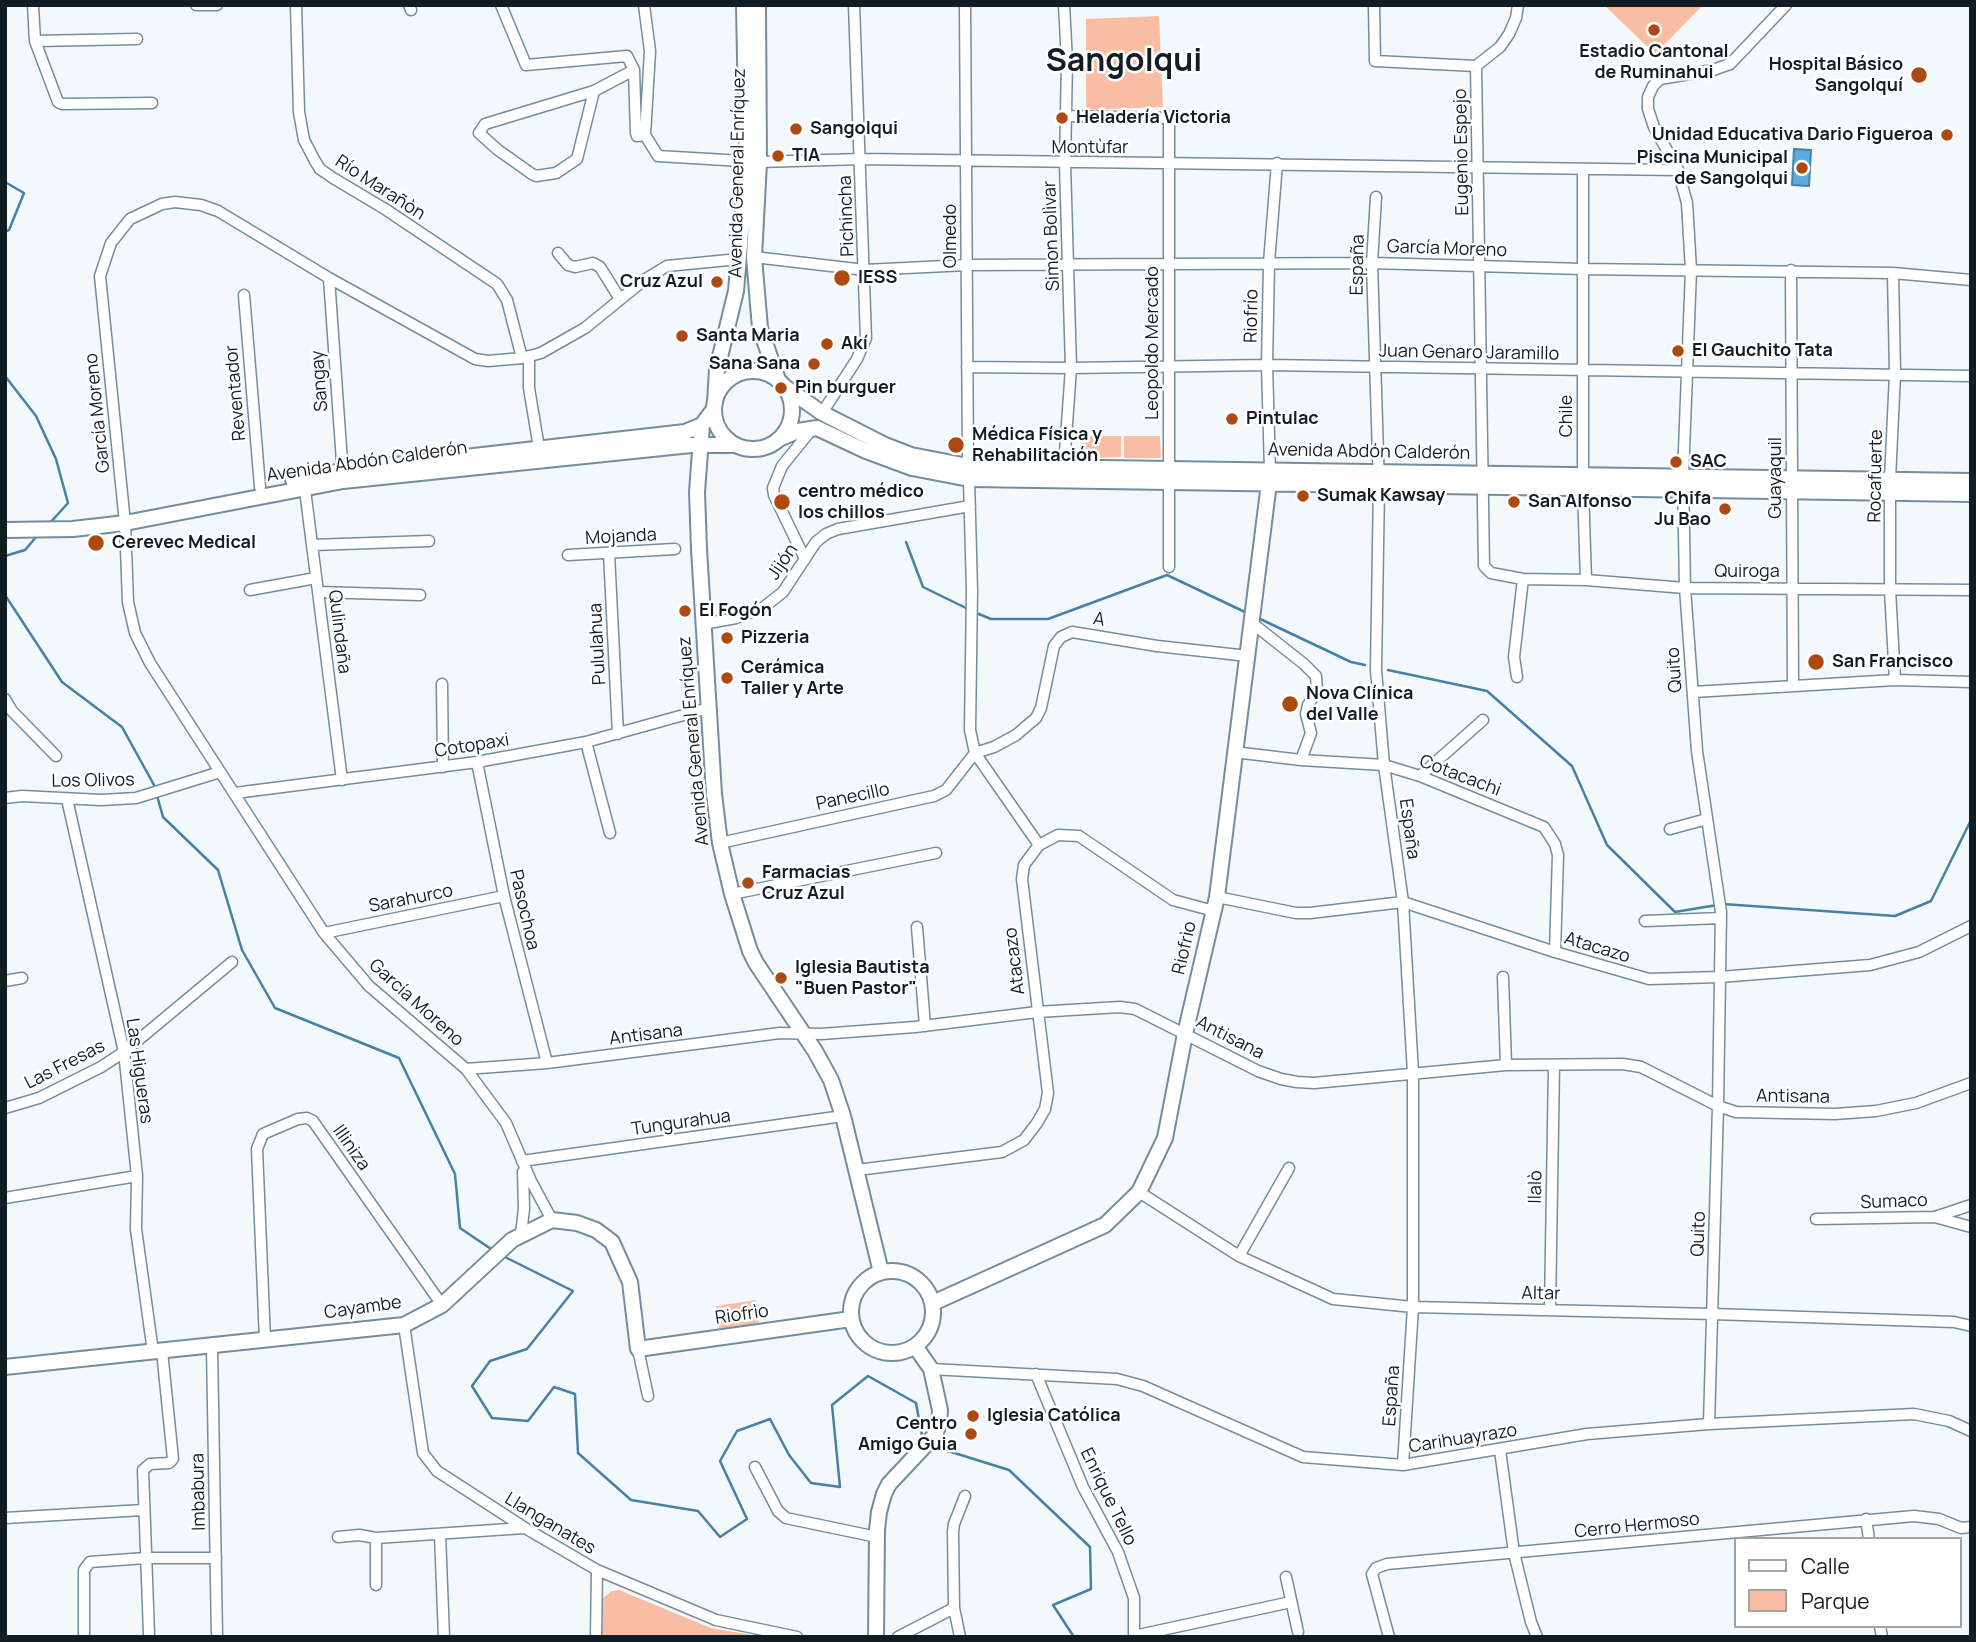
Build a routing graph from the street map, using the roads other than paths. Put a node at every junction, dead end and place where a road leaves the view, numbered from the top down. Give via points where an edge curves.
1 (33, 5) edge
2 (196, 5) edge
3 (217, 5) edge
4 (296, 5) edge
5 (502, 5) edge
6 (644, 5) edge
7 (744, 5) edge
8 (758, 5) edge
9 (854, 5) edge
10 (965, 5) edge
11 (1064, 5) edge
12 (1374, 5) edge
13 (1518, 5) edge
14 (1786, 5) edge
15 (137, 39) dead end
16 (35, 41) junction
17 (1476, 66) junction
18 (634, 70) junction
19 (594, 91) junction
20 (152, 103) dead end
21 (1066, 116) junction
22 (646, 135) junction
23 (861, 159) junction
24 (753, 162) junction
25 (966, 162) junction
26 (1065, 163) junction
27 (1169, 163) junction
28 (1277, 163) junction
29 (1478, 169) junction
30 (1583, 169) junction
31 (1678, 170) junction
32 (1376, 197) dead end
33 (558, 253) dead end
34 (754, 257) junction
35 (739, 259) junction
36 (1169, 262) junction
37 (1269, 263) junction
38 (1372, 263) junction
39 (967, 265) junction
40 (1068, 265) junction
41 (1478, 265) junction
42 (1583, 269) junction
43 (865, 270) junction
44 (1691, 270) junction
45 (1791, 270) junction
46 (1893, 273) junction
47 (329, 278) junction
48 (1971, 280) edge
49 (244, 295) dead end
50 (620, 299) junction
51 (526, 357) junction
52 (1168, 365) junction
53 (1267, 365) junction
54 (967, 367) junction
55 (1375, 367) junction
56 (1071, 368) junction
57 (1481, 369) junction
58 (1582, 371) junction
59 (1686, 372) junction
60 (1895, 374) junction
61 (1791, 375) junction
62 (1971, 376) edge
63 (782, 384) junction
64 (715, 406) junction
65 (822, 413) junction
66 (702, 425) junction
67 (813, 428) junction
68 (781, 438) junction
69 (700, 444) junction
70 (730, 444) junction
71 (539, 448) junction
72 (1064, 466) junction
73 (699, 468) junction
74 (969, 472) junction
75 (1168, 475) junction
76 (342, 476) junction
77 (1270, 477) junction
78 (1378, 479) junction
79 (1483, 480) junction
80 (1583, 481) junction
81 (1971, 481) edge
82 (304, 483) junction
83 (1684, 483) junction
84 (1792, 484) junction
85 (1891, 486) junction
86 (260, 487) junction
87 (1971, 494) edge
88 (970, 506) junction
89 (124, 519) junction
90 (9, 525) edge
91 (429, 541) dead end
92 (312, 545) junction
93 (675, 549) dead end
94 (609, 552) junction
95 (568, 555) dead end
96 (805, 559) junction
97 (1170, 567) dead end
98 (316, 578) junction
99 (1523, 579) junction
100 (1586, 580) junction
101 (1685, 588) junction
102 (1793, 588) junction
103 (250, 590) dead end
104 (1890, 590) junction
105 (1971, 590) edge
106 (318, 592) junction
107 (420, 595) dead end
108 (1252, 617) junction
109 (703, 624) junction
110 (1248, 656) junction
111 (1517, 677) dead end
112 (1895, 680) junction
113 (1971, 682) edge
114 (442, 684) dead end
115 (1793, 686) junction
116 (1693, 692) junction
117 (5, 699) edge
118 (709, 708) junction
119 (9, 713) edge
120 (1483, 720) dead end
121 (618, 734) junction
122 (586, 742) junction
123 (1234, 752) junction
124 (975, 754) junction
125 (56, 756) dead end
126 (1301, 760) junction
127 (477, 762) junction
128 (1384, 765) junction
129 (443, 767) junction
130 (220, 772) junction
131 (1420, 776) junction
132 (342, 780) junction
133 (235, 793) junction
134 (5, 798) edge
135 (67, 799) junction
136 (1707, 819) junction
137 (1670, 829) dead end
138 (610, 833) dead end
139 (720, 843) junction
140 (1039, 845) junction
141 (936, 853) dead end
142 (732, 894) junction
143 (504, 896) junction
144 (1403, 902) junction
145 (1215, 904) junction
146 (1721, 915) junction
147 (1645, 920) dead end
148 (1971, 926) edge
149 (916, 927) dead end
150 (324, 933) junction
151 (1555, 951) junction
152 (232, 962) dead end
153 (1720, 976) junction
154 (1503, 977) dead end
155 (22, 978) dead end
156 (5, 981) edge
157 (1037, 1012) junction
158 (926, 1026) junction
159 (802, 1033) junction
160 (1185, 1034) junction
161 (124, 1052) junction
162 (547, 1063) junction
163 (1506, 1065) junction
164 (1554, 1065) junction
165 (466, 1069) junction
166 (1413, 1073) junction
167 (1971, 1083) edge
168 (1718, 1106) junction
169 (5, 1108) edge
170 (843, 1116) junction
171 (522, 1161) junction
172 (1289, 1168) dead end
173 (857, 1171) junction
174 (137, 1176) junction
175 (1139, 1192) junction
176 (5, 1198) edge
177 (1971, 1205) edge
178 (1935, 1217) junction
179 (1816, 1219) dead end
180 (552, 1220) junction
181 (1971, 1227) edge
182 (517, 1237) junction
183 (1239, 1256) junction
184 (881, 1272) junction
185 (933, 1303) junction
186 (442, 1304) junction
187 (1413, 1307) junction
188 (1550, 1310) junction
189 (1713, 1314) junction
190 (851, 1319) junction
191 (404, 1325) junction
192 (1971, 1326) edge
193 (265, 1340) junction
194 (915, 1346) junction
195 (212, 1347) junction
196 (638, 1349) junction
197 (158, 1352) junction
198 (5, 1367) edge
199 (932, 1369) junction
200 (1036, 1374) junction
201 (648, 1396) dead end
202 (1709, 1424) junction
203 (1971, 1431) edge
204 (1500, 1450) junction
205 (1403, 1465) junction
206 (755, 1467) dead end
207 (965, 1496) dead end
208 (143, 1510) junction
209 (5, 1518) edge
210 (1866, 1519) junction
211 (1971, 1527) edge
212 (525, 1528) junction
213 (440, 1534) junction
214 (877, 1537) junction
215 (1869, 1537) edge
216 (338, 1538) dead end
217 (376, 1538) junction
218 (1514, 1553) junction
219 (146, 1558) junction
220 (216, 1558) junction
221 (597, 1570) junction
222 (1286, 1577) dead end
223 (376, 1585) dead end
224 (1291, 1602) junction
225 (954, 1608) junction
226 (1298, 1632) dead end
227 (149, 1634) dead end
228 (1134, 1636) edge
229 (85, 1637) edge
230 (217, 1637) edge
231 (444, 1637) edge
232 (596, 1637) edge
233 (797, 1637) edge
234 (876, 1637) edge
235 (898, 1637) edge
236 (960, 1637) edge
237 (1389, 1637) edge
238 (1537, 1637) edge

1 - 16 street
2 - 3 street
4 - 51 street, Río Marañòn via 299,112 304,140 320,169 497,284
5 - 18 street via 526,65 627,56
6 - 22 street via 650,51
7 - 24 main road, Avenida General Enríquez
8 - 24 main road, Avenida General Enríquez
9 - 23 street, Pichincha
10 - 25 street, Olmedo
11 - 21 street, Simon Bolìvar
12 - 17 street via 1375,61
13 - 17 street, Eugenio Espejo via 1509,34
14 - 31 street, Quito via 1730,64 1668,76 1653,86 1648,110
15 - 16 street
16 - 20 street via 58,102
17 - 29 street, Eugenio Espejo
18 - 19 street
18 - 22 street via 636,134
19 - 19 street via 485,124 479,132 532,174 556,173 578,159
21 - 26 street, Simon Bolìvar
21 - 27 street, Leopoldo Mercado via 1170,118
22 - 24 street, Montùfar via 657,156
23 - 24 street, Montùfar
23 - 25 street, Montùfar
23 - 43 street, Pichincha
24 - 34 main road, Avenida General Enríquez
24 - 35 main road, Avenida General Enríquez
25 - 26 street, Montùfar
25 - 39 street, Olmedo
26 - 27 street, Montùfar
26 - 40 street, Simon Bolìvar
27 - 28 street, Montùfar
27 - 36 street, Leopoldo Mercado
28 - 29 street, Montùfar
28 - 37 street, Riofrío
29 - 30 street, Montùfar
29 - 41 street, Eugenio Espejo
30 - 31 street, Montùfar
30 - 42 street, Chile
31 - 44 street, Quito via 1687,203
32 - 38 street, España
33 - 50 street via 568,265 593,263 600,267
34 - 43 street, García Moreno
34 - 63 main road, Avenida General Enríquez via 760,328
35 - 50 street, García Moreno via 667,266
35 - 64 main road, Avenida General Enríquez via 717,369
36 - 37 street, García Moreno
36 - 40 street, García Moreno
36 - 52 street, Leopoldo Mercado
37 - 38 street, García Moreno
37 - 53 street, Riofrío
38 - 41 street, García Moreno
38 - 55 street, España
39 - 40 street, García Moreno
39 - 43 street, García Moreno
39 - 54 street, Olmedo
40 - 56 street, Simon Bolìvar
41 - 42 street, García Moreno
41 - 57 street, Eugenio Espejo
42 - 44 street, García Moreno
42 - 58 street, Chile
43 - 65 street, Pichincha via 866,338
44 - 45 street, García Moreno
44 - 59 street, Quito
45 - 46 street, García Moreno
45 - 61 street, Guayaquil
46 - 48 street, García Moreno
46 - 60 street, Rocafuerte
47 - 51 street, García Moreno via 475,359
47 - 76 street, Sangay
47 - 89 street, García Moreno via 201,205 162,204 122,227 100,276
49 - 86 street, Reventador
50 - 51 street, García Moreno via 585,328
51 - 71 street, Río Marañòn
52 - 53 street, Juan Genaro Jaramillo
52 - 56 street, Juan Genaro Jaramillo
52 - 75 street, Leopoldo Mercado
53 - 55 street, Juan Genaro Jaramillo
53 - 77 street, Riofrío
54 - 56 street, Juan Genaro Jaramillo
54 - 74 street, Olmedo
55 - 57 street, Juan Genaro Jaramillo
55 - 78 street, España
56 - 72 street, Simon Bolìvar
57 - 58 street, Juan Genaro Jaramillo
57 - 79 street, Eugenio Espejo
58 - 59 street, Juan Genaro Jaramillo
58 - 80 street, Chile
59 - 61 street, Juan Genaro Jaramillo
59 - 83 street, Quito
60 - 61 street, Juan Genaro Jaramillo
60 - 62 street, Juan Genaro Jaramillo
60 - 85 street, Rocafuerte
61 - 84 street, Guayaquil
63 - 64 main road via 771,375 753,371 736,376 722,387
63 - 65 main road, Avenida Abdón Calderón
63 - 68 main road via 792,419
64 - 66 main road
64 - 70 main road via 715,420
65 - 74 main road, Avenida Abdón Calderón via 911,455
66 - 69 main road, Avenida General Enríquez
66 - 71 main road, Avenida Abdón Calderón via 685,432
67 - 68 main road
67 - 74 main road, Avenida Abdón Calderón via 912,468
67 - 96 street via 782,466 773,488
68 - 70 main road via 764,448
69 - 70 main road, Avenida Abdón Calderón
69 - 73 main road, Avenida General Enríquez
69 - 76 main road, Avenida Abdón Calderón
70 - 73 main road via 708,454
71 - 76 main road, Avenida Abdón Calderón
72 - 74 main road, Avenida Abdón Calderón
72 - 75 main road, Avenida Abdón Calderón
73 - 109 main road, Avenida General Enríquez
74 - 75 main road, Avenida Abdón Calderón
74 - 88 street, Olmedo
75 - 77 main road, Avenida Abdón Calderón
75 - 97 street, Leopoldo Mercado
76 - 82 main road, Avenida Abdón Calderón
77 - 78 main road, Avenida Abdón Calderón
77 - 108 main road, Riofrìo
78 - 79 main road, Avenida Abdón Calderón
78 - 128 street, España via 1376,670
79 - 80 main road, Avenida Abdón Calderón
79 - 99 street, Eugenio Espejo via 1484,566 1491,573
80 - 83 main road, Avenida Abdón Calderón
80 - 100 street, Chile
81 - 85 main road, Avenida Abdón Calderón
82 - 86 main road, Avenida Abdón Calderón
82 - 89 main road, Avenida Abdón Calderón
82 - 92 street, Qulindaña
83 - 84 main road, Avenida Abdón Calderón
83 - 101 street, Quito
84 - 85 main road, Avenida Abdón Calderón
84 - 102 street, Guayaquil
85 - 87 main road, Avenida Abdón Calderón
85 - 104 street, Rocafuerte
86 - 89 main road, Avenida Abdón Calderón
88 - 96 street, Jijón via 838,529 816,541
88 - 124 street, Olmedo via 970,730
89 - 90 main road, Avenida Abdón Calderón
89 - 130 street, García Moreno via 128,602 135,633
91 - 92 street
92 - 98 street, Qulindaña
93 - 94 street, Mojanda
94 - 95 street, Mojanda
94 - 121 street, Pululahua
96 - 109 street, Jijón via 783,592 764,607
98 - 103 street
98 - 106 street, Qulindaña
99 - 100 street, Quiroga
99 - 111 street via 1514,657
100 - 101 street, Quiroga
101 - 102 street, Quiroga
101 - 116 street, Quito
102 - 104 street, Quiroga
102 - 115 street, Guayaquil
104 - 105 street, Quiroga
104 - 112 street, Rocafuerte
106 - 107 street
106 - 132 street, Qulindaña
108 - 110 main road, Riofrìo
108 - 126 street via 1316,676 1317,691 1306,714 1311,733
109 - 118 main road, Avenida General Enríquez
110 - 123 main road, Riofrìo
110 - 124 street, A via 1072,632 1054,646 1036,718 1016,736
112 - 113 street
112 - 115 street
114 - 129 street
115 - 116 street
116 - 136 street, Quito
117 - 119 street
118 - 121 street, Cotopaxi
118 - 139 main road, Avenida General Enríquez
119 - 125 street
120 - 131 street
121 - 122 street, Cotopaxi
122 - 127 street, Cotopaxi
122 - 138 street
123 - 126 street, Cotacachi
123 - 145 main road, Riofrìo
124 - 139 street, Panecillo via 946,790 934,796
124 - 140 street
126 - 128 street, Cotacachi
127 - 129 street, Cotopaxi
127 - 143 street, Pasochoa
128 - 131 street, Cotacachi
128 - 144 street, España
129 - 132 street, Cotopaxi
130 - 133 street, García Moreno
130 - 135 street, Los Olivos via 136,799
131 - 151 street, Cotacachi via 1544,827 1558,855
132 - 133 street, Cotopaxi
133 - 150 street, García Moreno
134 - 135 street, Los Olivos
135 - 161 street, Las Higueras
136 - 137 street
136 - 146 street, Quito
139 - 142 main road, Avenida General Enríquez
140 - 145 street, Atacazo via 1058,835 1079,836 1173,900
140 - 157 street, Atacazo via 1024,865 1022,879
141 - 142 street
142 - 159 main road, Avenida General Enríquez via 756,963
143 - 150 street, Sarahurco
143 - 162 street, Pasochoa
144 - 145 street, Atacazo via 1310,914
144 - 151 street, Atacazo
144 - 166 street, España
145 - 160 main road, Riofrìo
146 - 147 street
146 - 153 street, Quito
148 - 153 street, Atacazo via 1885,962
149 - 158 street
150 - 165 street, García Moreno via 369,986
151 - 153 street, Atacazo via 1649,979
152 - 161 street, Las Fresas
153 - 168 street, Quito
154 - 163 street
155 - 156 street
157 - 158 street, Antisana
157 - 160 street, Antisana via 1129,1008
157 - 173 street, Atacazo via 1048,1093 1045,1109 1024,1140 1002,1152
158 - 159 street, Antisana
159 - 162 street, Antisana
159 - 170 main road, Avenida General Enríquez via 831,1080
160 - 166 street, Antisana via 1281,1079 1314,1083
160 - 175 main road, Riofrìo via 1165,1138
161 - 169 street, Las Fresas via 68,1085
161 - 174 street, Las Higueras
162 - 165 street, Antisana
163 - 164 street, Antisana
163 - 166 street, Antisana
164 - 168 street, Antisana via 1632,1065
164 - 188 street, Ilalò
165 - 171 street, García Moreno via 506,1123
166 - 187 street, España
167 - 168 street, Antisana via 1916,1103 1876,1111 1736,1112
168 - 189 street, Quito
170 - 171 street, Tungurahua
170 - 173 main road, Avenida General Enríquez
171 - 180 street, García Moreno
171 - 182 street, García Moreno via 525,1185
172 - 183 street
173 - 184 main road, Avenida General Enríquez
174 - 176 street
174 - 197 street, Las Higueras via 136,1229
175 - 183 street, Altar
175 - 185 main road, Riofrìo via 1105,1225
177 - 178 street, Sumaco
178 - 179 street, Sumaco
178 - 181 street
180 - 182 main road, Cayambe
180 - 196 main road via 578,1223 612,1242 629,1282
182 - 186 main road, Cayambe
183 - 187 street, Altar via 1333,1299
184 - 185 main road via 908,1273 919,1280
184 - 190 main road via 854,1295
185 - 194 main road via 930,1327
186 - 191 main road, Cayambe
186 - 193 street, Illiniza via 313,1121 298,1119 263,1134 257,1149
187 - 188 street, Altar
187 - 205 street, España
188 - 189 street, Altar
189 - 192 street, Altar
189 - 202 street, Quito
190 - 194 main road via 861,1340 870,1347 892,1353
190 - 196 main road, Riofrìo
191 - 193 main road, Cayambe
191 - 212 street, Llanganates via 427,1461
193 - 195 main road, Cayambe
194 - 199 main road
195 - 197 main road, Cayambe
195 - 220 street, Imbabura
196 - 201 street
197 - 198 main road, Cayambe
197 - 208 street, Las Higueras via 173,1459 143,1470
199 - 200 street, Carihuayrazo
199 - 214 main road via 940,1410 936,1434 889,1484 878,1512
200 - 205 street, Carihuayrazo via 1117,1379 1143,1386 1303,1457
200 - 228 street, Enrique Tello via 1083,1487 1118,1552 1134,1598
202 - 203 street, Carihuayrazo via 1913,1414
202 - 204 street, Carihuayrazo via 1587,1434
204 - 205 street, Carihuayrazo
204 - 218 street
206 - 214 street via 786,1518
207 - 225 street via 954,1524
208 - 209 street
208 - 219 street
210 - 211 street, Cerro Hermoso via 1914,1516
210 - 215 street
210 - 218 street, Cerro Hermoso
212 - 213 street
212 - 221 street, Llanganates
213 - 217 street
213 - 231 street
214 - 234 main road
216 - 217 street
217 - 223 street
218 - 237 street, Cerro Hermoso via 1387,1563 1376,1568 1373,1580
218 - 238 street
219 - 220 street
219 - 227 street
219 - 229 street via 86,1565
220 - 230 street, Imbabura
221 - 232 street
221 - 233 street, Llanganates via 716,1620
222 - 224 street
224 - 226 street
224 - 228 street
225 - 235 street
225 - 236 street

